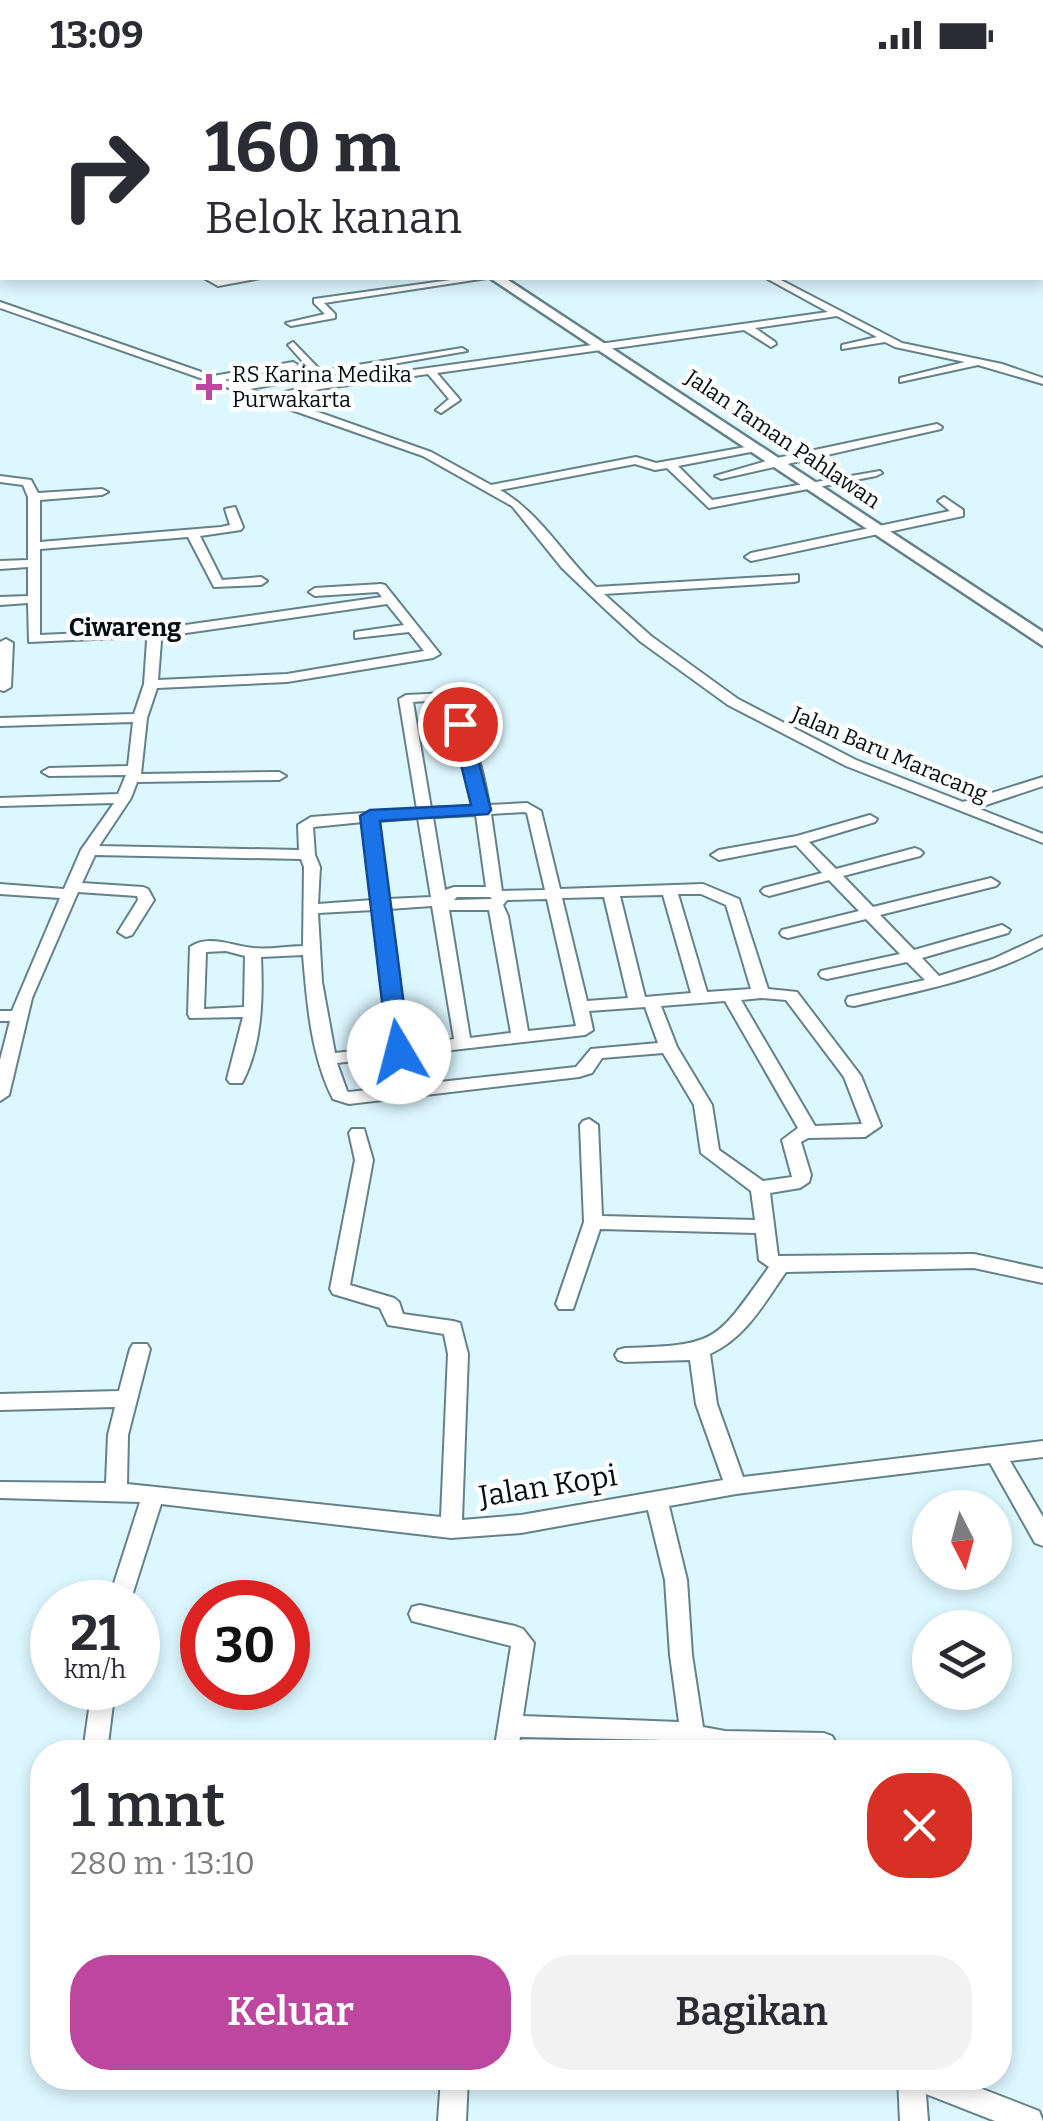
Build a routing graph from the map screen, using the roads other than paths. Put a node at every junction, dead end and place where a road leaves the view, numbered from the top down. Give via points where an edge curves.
1 (213, 280) edge
2 (241, 280) edge
3 (468, 280) edge
4 (500, 280) edge
5 (775, 280) edge
6 (0, 305) edge
7 (836, 314) junction
8 (322, 318) junction
9 (291, 323) dead end
10 (747, 327) junction
11 (334, 330) dead end
12 (884, 339) junction
13 (770, 344) dead end
14 (293, 345) dead end
15 (602, 346) junction
16 (846, 348) dead end
17 (462, 351) dead end
18 (443, 354) junction
19 (980, 362) junction
20 (312, 367) junction
21 (458, 369) junction
22 (432, 373) junction
23 (215, 378) junction
24 (904, 380) dead end
25 (1043, 381) edge
26 (242, 387) junction
27 (273, 398) junction
28 (441, 410) dead end
29 (938, 426) dead end
30 (756, 448) junction
31 (778, 462) junction
32 (670, 465) junction
33 (876, 473) dead end
34 (722, 476) dead end
35 (0, 479) edge
36 (814, 486) junction
37 (493, 488) junction
38 (102, 492) dead end
39 (34, 497) junction
40 (944, 501) dead end
41 (232, 509) dead end
42 (882, 532) junction
43 (193, 535) junction
44 (36, 546) junction
45 (751, 557) dead end
46 (36, 563) junction
47 (0, 565) edge
48 (794, 578) dead end
49 (261, 580) dead end
50 (592, 591) junction
51 (315, 592) dead end
52 (33, 599) junction
53 (0, 600) edge
54 (391, 600) junction
55 (414, 628) junction
56 (150, 634) junction
57 (360, 635) dead end
58 (34, 639) junction
59 (1043, 640) edge
60 (3, 644) edge
61 (151, 684) junction
62 (4, 687) dead end
63 (140, 718) junction
64 (0, 722) edge
65 (48, 772) dead end
66 (134, 774) junction
67 (279, 776) dead end
68 (1043, 780) edge
69 (124, 798) junction
70 (0, 802) edge
71 (961, 808) junction
72 (482, 810) junction
73 (426, 813) junction
74 (370, 816) junction
75 (870, 819) dead end
76 (1043, 839) edge
77 (799, 840) junction
78 (89, 850) junction
79 (915, 853) dead end
80 (306, 854) junction
81 (719, 855) dead end
82 (836, 876) junction
83 (991, 883) dead end
84 (0, 889) edge
85 (74, 890) junction
86 (668, 890) junction
87 (769, 891) dead end
88 (611, 893) junction
89 (553, 894) junction
90 (495, 897) junction
91 (442, 900) junction
92 (379, 904) junction
93 (311, 910) junction
94 (874, 914) junction
95 (1002, 930) dead end
96 (126, 932) dead end
97 (788, 933) dead end
98 (1043, 940) edge
99 (312, 950) junction
100 (253, 953) junction
101 (911, 956) junction
102 (827, 974) dead end
103 (936, 982) junction
104 (761, 992) junction
105 (730, 995) junction
106 (700, 996) junction
107 (854, 1000) dead end
108 (644, 1003) junction
109 (579, 1007) junction
110 (252, 1012) junction
111 (0, 1016) edge
112 (21, 1016) junction
113 (520, 1036) junction
114 (463, 1044) junction
115 (668, 1048) junction
116 (399, 1052) junction
117 (327, 1059) junction
118 (236, 1079) dead end
119 (0, 1095) edge
120 (590, 1125) dead end
121 (808, 1132) junction
122 (358, 1134) dead end
123 (760, 1188) junction
124 (593, 1222) junction
125 (764, 1228) junction
126 (782, 1265) junction
127 (1043, 1276) edge
128 (566, 1304) dead end
129 (140, 1349) dead end
130 (700, 1351) junction
131 (625, 1355) dead end
132 (126, 1399) junction
133 (0, 1402) edge
134 (1043, 1449) edge
135 (996, 1455) junction
136 (736, 1486) junction
137 (0, 1490) edge
138 (116, 1492) junction
139 (154, 1496) junction
140 (656, 1499) junction
141 (451, 1529) junction
142 (1043, 1537) edge
143 (126, 1580) edge
144 (420, 1614) dead end
145 (100, 1710) edge
146 (510, 1726) junction
147 (96, 1740) edge
148 (508, 1740) edge
149 (685, 1740) edge
150 (694, 1740) edge
151 (454, 2090) edge
152 (913, 2090) edge
153 (951, 2090) edge
154 (452, 2121) edge
155 (914, 2121) edge
156 (1029, 2121) edge

1 - 2 street
3 - 8 street via 317,301 332,315
4 - 15 main road, Jalan Taman Pahlawan
5 - 7 street
6 - 23 street, Jalan Baru Maracang
7 - 10 street
7 - 12 street
8 - 9 street
8 - 11 street
10 - 13 street
10 - 15 street
12 - 16 street
12 - 19 street
14 - 20 street
15 - 21 street
15 - 30 main road, Jalan Taman Pahlawan
17 - 18 street
18 - 20 street
18 - 21 street
19 - 24 street
19 - 25 street
20 - 23 street
20 - 26 street
21 - 22 street
22 - 27 street
22 - 28 street via 454,400
23 - 26 street, Jalan Baru Maracang
26 - 27 street, Jalan Baru Maracang
27 - 37 street, Jalan Baru Maracang via 406,445
29 - 31 street
30 - 31 main road, Jalan Taman Pahlawan
30 - 32 street
31 - 34 street
31 - 36 main road, Jalan Taman Pahlawan
32 - 36 street via 709,504
32 - 37 street via 636,460
33 - 36 street
35 - 39 street via 27,482
36 - 42 main road, Jalan Taman Pahlawan
37 - 50 street, Jalan Baru Maracang via 516,504
38 - 39 street
39 - 44 street
40 - 42 street via 959,513
41 - 43 street via 237,527
42 - 45 street
42 - 59 main road, Jalan Taman Pahlawan
43 - 44 street
43 - 49 street via 218,584
44 - 46 street
46 - 47 street
46 - 52 street
48 - 50 street
50 - 71 street, Jalan Baru Maracang via 646,640 734,702 818,748
51 - 54 street via 378,587
52 - 53 street
52 - 58 street
54 - 55 street
54 - 56 street
55 - 57 street
55 - 61 street via 433,654 287,678
56 - 58 street
56 - 61 street
58 - 60 street
60 - 62 street
61 - 63 street
63 - 64 street
63 - 66 street
65 - 66 street
66 - 67 street
66 - 69 street
68 - 71 street
69 - 70 street
69 - 78 street
71 - 76 street, Jalan Baru Maracang
72 - 73 street
72 - 73 street via 460,724 441,695 405,701
72 - 89 street via 534,811
72 - 90 street
73 - 74 street
73 - 91 street
74 - 80 street via 308,821
74 - 92 street
75 - 77 street
77 - 81 street
77 - 82 street
78 - 80 street
78 - 85 street
79 - 82 street
80 - 93 street
82 - 87 street
82 - 94 street
83 - 94 street
84 - 85 street
85 - 96 street via 143,892 146,900
85 - 112 street
86 - 88 street
86 - 104 street via 703,890 733,902
86 - 106 street
88 - 89 street
88 - 108 street
89 - 90 street
89 - 109 street
90 - 91 street via 460,906
90 - 113 street
91 - 92 street
91 - 114 street
92 - 93 street
92 - 116 street
93 - 99 street
94 - 97 street
94 - 101 street
95 - 101 street
98 - 103 street
99 - 100 street
99 - 117 street
100 - 110 street
100 - 110 street via 198,947 195,1011
101 - 102 street
101 - 103 street
103 - 107 street
104 - 105 street
104 - 121 street via 791,996 852,1076 872,1126
105 - 106 street
105 - 121 street
106 - 108 street
108 - 109 street
108 - 115 street
109 - 113 street via 584,1031
110 - 118 street
111 - 112 street
112 - 119 street
113 - 114 street
114 - 116 street
115 - 117 street via 597,1052 579,1072 348,1098 338,1095
115 - 123 street via 703,1105 710,1153
116 - 117 street
120 - 124 street
121 - 123 street via 791,1140 800,1182
122 - 141 street via 364,1160 340,1289 386,1303 395,1320 453,1328 458,1354
123 - 125 street
124 - 125 street
124 - 128 street
125 - 126 street via 769,1260
126 - 127 street via 974,1261
126 - 130 street via 722,1341
129 - 132 street
130 - 131 street
130 - 136 street via 700,1384
132 - 133 street
132 - 138 street
134 - 135 street, Jalan Kopi
135 - 136 street, Jalan Kopi
135 - 142 street
136 - 140 street, Jalan Kopi
137 - 138 street, Jalan Kopi
138 - 139 street, Jalan Kopi
139 - 141 street, Jalan Kopi
139 - 143 street
140 - 141 street, Jalan Kopi
140 - 150 street via 676,1580
144 - 146 street via 520,1638
145 - 147 street
146 - 148 street
146 - 149 street via 664,1730
151 - 154 street
152 - 155 street
153 - 156 street

